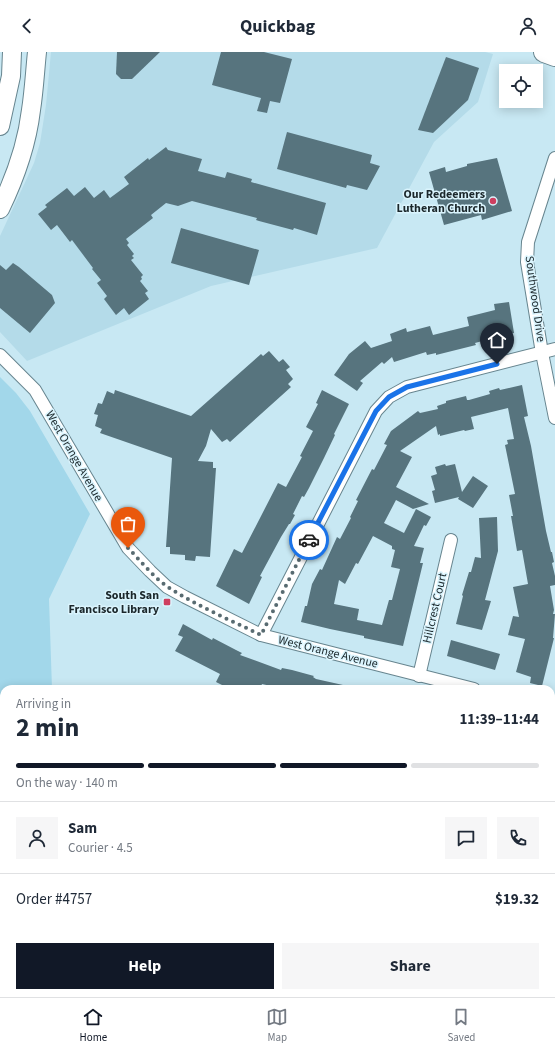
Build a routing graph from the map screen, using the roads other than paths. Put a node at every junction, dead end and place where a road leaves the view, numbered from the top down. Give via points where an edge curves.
1 (12, 52) edge
2 (36, 52) edge
3 (544, 52) edge
4 (555, 56) edge
5 (0, 126) edge
6 (555, 158) edge
7 (0, 209) edge
8 (555, 349) edge
9 (542, 352) junction
10 (0, 355) edge
11 (555, 418) edge
12 (451, 540) dead end
13 (261, 635) junction
14 (419, 676) junction
15 (457, 685) edge

1 - 5 main road via 11,76
2 - 7 main road via 31,111 26,136 15,174
3 - 4 main road
6 - 9 street, Southwood Drive via 528,242 527,262
8 - 9 street
9 - 11 street, Southwood Drive
9 - 13 street via 407,387 389,397 376,411
10 - 13 street, West Orange Avenue via 36,390 128,548 167,586
12 - 14 street, Hillcrest Court
13 - 14 street, West Orange Avenue
14 - 15 street, West Orange Avenue

